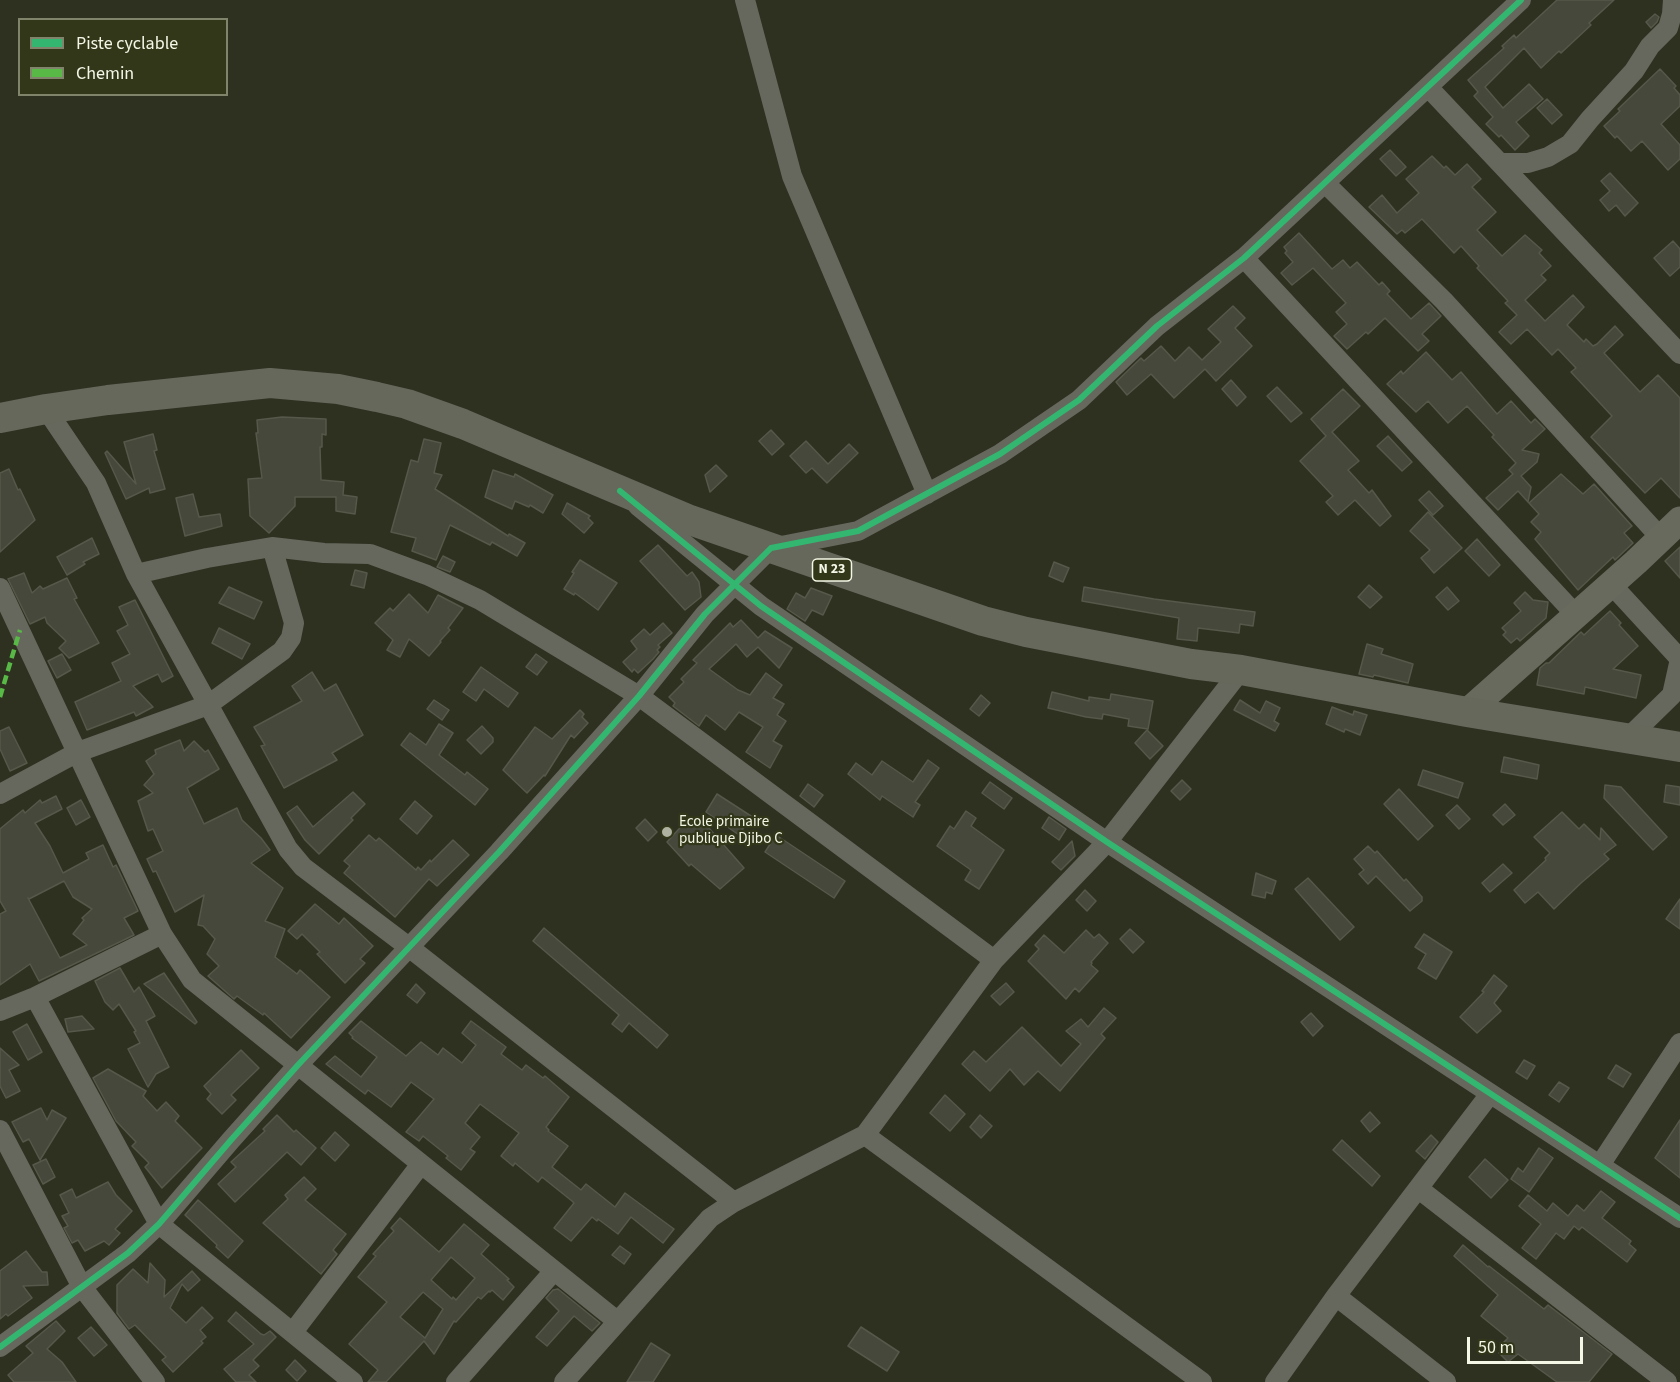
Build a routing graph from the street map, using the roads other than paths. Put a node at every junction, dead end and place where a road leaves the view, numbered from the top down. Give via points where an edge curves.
1 (745, 0) edge
2 (1521, 0) edge
3 (1673, 0) edge
4 (1428, 87) junction
5 (1501, 163) junction
6 (1325, 183) junction
7 (1244, 258) junction
8 (1680, 354) edge
9 (46, 409) junction
10 (0, 418) edge
11 (620, 491) junction
12 (927, 494) junction
13 (1670, 529) edge
14 (272, 547) junction
15 (771, 548) junction
16 (136, 574) junction
17 (734, 584) junction
18 (1611, 585) junction
19 (0, 588) edge
20 (1576, 615) junction
21 (1680, 659) edge
22 (1242, 670) junction
23 (639, 696) junction
24 (208, 705) junction
25 (1467, 712) junction
26 (1626, 739) junction
27 (1680, 747) edge
28 (78, 752) junction
29 (0, 794) edge
30 (1107, 842) junction
31 (162, 934) junction
32 (410, 948) junction
33 (994, 960) junction
34 (35, 997) junction
35 (0, 1011) edge
36 (1680, 1043) edge
37 (298, 1065) junction
38 (1491, 1094) junction
39 (0, 1130) edge
40 (865, 1135) junction
41 (421, 1164) junction
42 (1600, 1166) junction
43 (1419, 1189) junction
44 (734, 1202) junction
45 (1680, 1218) edge
46 (159, 1224) junction
47 (554, 1271) junction
48 (82, 1287) junction
49 (1336, 1296) junction
50 (617, 1321) junction
51 (293, 1332) junction
52 (0, 1347) edge
53 (153, 1381) edge
54 (353, 1382) edge
55 (456, 1382) edge
56 (564, 1382) edge
57 (1202, 1382) edge
58 (1275, 1382) edge
59 (1446, 1382) edge
60 (1666, 1382) edge

1 - 12 street via 792,176
2 - 4 street
3 - 5 street via 1668,27 1570,144 1528,163
4 - 5 street
4 - 6 street
5 - 8 street
6 - 7 street
6 - 13 street
7 - 12 street via 1156,326 1078,400 1000,454
7 - 20 street
9 - 10 main road, N 23
9 - 11 main road, N 23 via 270,382 338,389 407,404 463,424
9 - 16 street via 96,483
11 - 15 main road, N 23
11 - 17 street
12 - 15 street via 858,531
13 - 18 street
14 - 16 street
14 - 23 street via 370,554 428,575 480,600
14 - 24 street via 294,623 291,638 282,651
15 - 17 street
15 - 22 main road, N 23 via 994,624 1191,664
16 - 24 street
17 - 23 street
17 - 30 street via 760,606
18 - 20 street
18 - 21 street
19 - 28 street
20 - 25 street
21 - 26 street via 1672,695
22 - 25 main road, N 23
22 - 30 street
23 - 32 street
23 - 33 street
24 - 28 street
24 - 32 street via 288,849 303,867
25 - 26 main road, N 23
26 - 27 main road, N 23
28 - 29 street
28 - 31 street
30 - 33 street
30 - 38 street
31 - 34 street
31 - 37 street via 192,980
32 - 37 street
32 - 44 street
33 - 40 street
34 - 35 street
34 - 46 street
36 - 42 street
37 - 41 street
37 - 46 street
38 - 42 street
38 - 43 street
39 - 48 street
40 - 44 street
40 - 57 street
41 - 47 street
41 - 51 street
42 - 45 street
43 - 49 street
43 - 60 street
44 - 50 street via 710,1218
46 - 48 street
46 - 51 street
47 - 50 street
47 - 55 street
48 - 52 street
48 - 53 street
49 - 58 street
49 - 59 street
50 - 56 street
51 - 54 street

